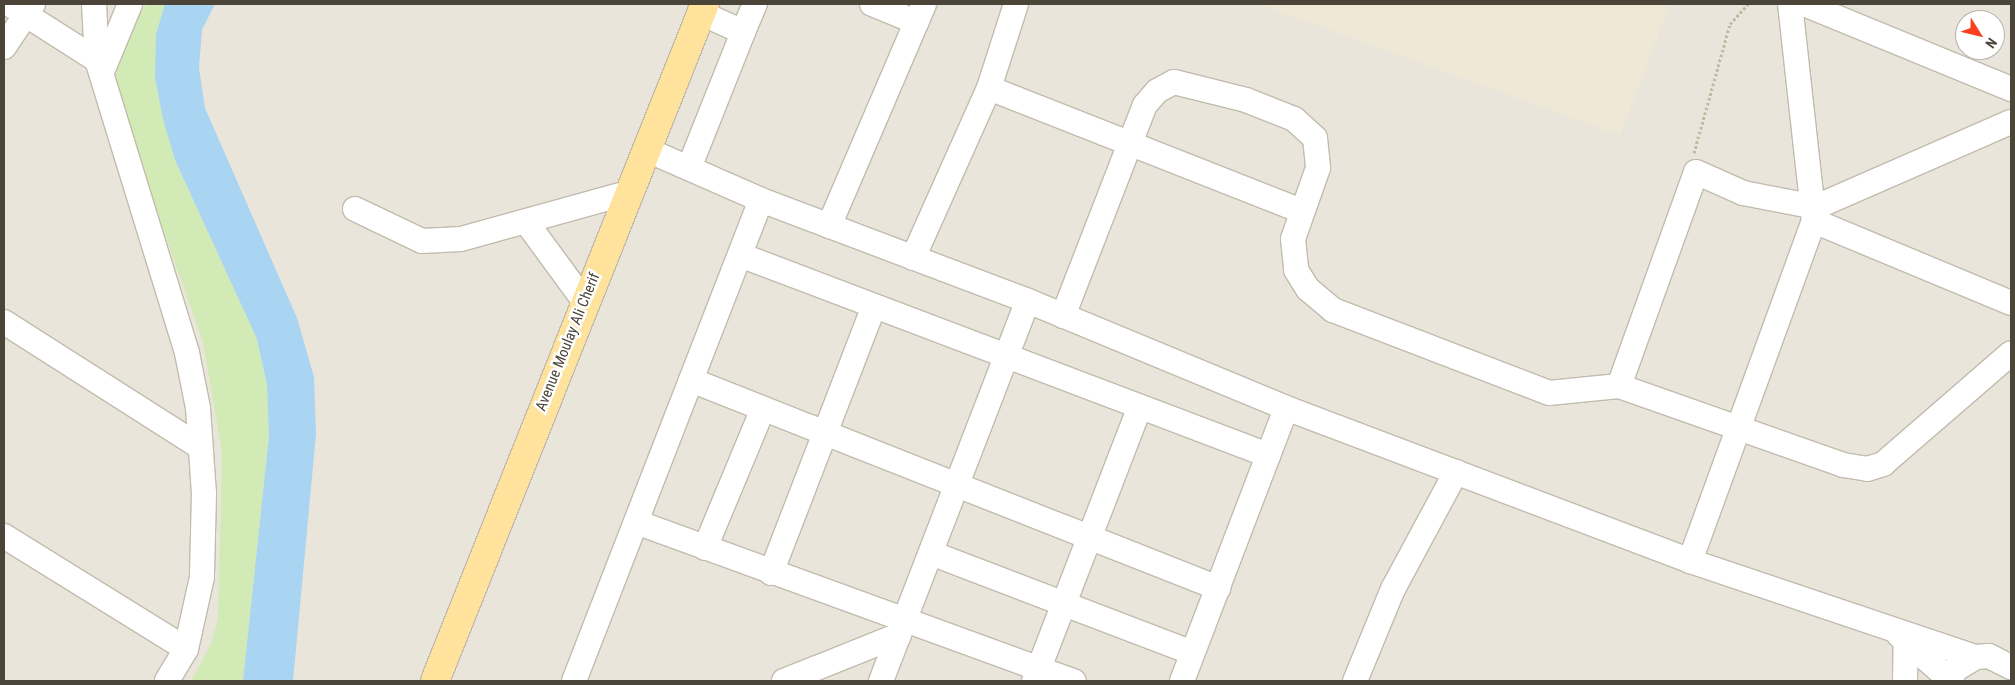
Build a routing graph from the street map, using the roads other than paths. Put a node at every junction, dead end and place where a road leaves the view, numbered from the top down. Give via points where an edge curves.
1 (94, 4) edge
2 (130, 4) edge
3 (755, 4) edge
4 (872, 4) edge
5 (1016, 4) edge
6 (1790, 4) edge
7 (1804, 4) edge
8 (23, 7) edge
9 (703, 8) edge
10 (920, 13) edge
11 (743, 32) junction
12 (4, 47) edge
13 (100, 66) junction
14 (990, 88) junction
15 (2011, 89) edge
16 (2011, 122) edge
17 (1130, 141) junction
18 (645, 149) junction
19 (689, 168) junction
20 (630, 192) junction
21 (761, 200) junction
22 (355, 209) dead end
23 (1301, 211) junction
24 (1815, 214) junction
25 (527, 224) junction
26 (829, 226) junction
27 (740, 254) junction
28 (913, 258) junction
29 (584, 301) junction
30 (1028, 301) junction
31 (2011, 303) edge
32 (874, 306) junction
33 (1063, 316) junction
34 (4, 322) edge
35 (2011, 353) edge
36 (1007, 356) junction
37 (691, 380) junction
38 (1619, 386) junction
39 (1140, 407) junction
40 (1286, 408) junction
41 (762, 409) junction
42 (1741, 428) junction
43 (824, 434) junction
44 (200, 447) junction
45 (1268, 456) junction
46 (1456, 472) junction
47 (956, 487) junction
48 (636, 522) junction
49 (4, 536) edge
50 (1090, 538) junction
51 (705, 548) junction
52 (931, 553) junction
53 (1690, 561) junction
54 (771, 573) junction
55 (1218, 588) junction
56 (1064, 604) junction
57 (902, 628) junction
58 (1901, 637) junction
59 (186, 649) junction
60 (1193, 653) junction
61 (1976, 657) junction
62 (2011, 667) edge
63 (1036, 674) edge
64 (1949, 680) edge
65 (167, 681) edge
66 (435, 681) edge
67 (574, 681) edge
68 (784, 681) edge
69 (882, 681) edge
70 (1074, 681) edge
71 (1182, 681) edge
72 (1355, 681) edge
73 (1905, 681) edge

1 - 13 street
2 - 13 street
3 - 11 street
4 - 10 street
5 - 14 street
6 - 24 street
7 - 15 street
8 - 12 street
8 - 13 street
9 - 11 street
9 - 18 main road, Avenue Moulay Ali Cherif
10 - 26 street
11 - 19 street
13 - 44 street via 187,353
14 - 17 street
14 - 28 street
16 - 24 street
17 - 23 street
17 - 23 street via 1145,105 1157,91 1174,82 1246,100 1294,119 1315,138 1318,168
17 - 33 street
18 - 19 street
18 - 20 main road, Avenue Moulay Ali Cherif
19 - 21 street
20 - 25 street
20 - 29 main road, Avenue Moulay Ali Cherif
21 - 26 street
21 - 27 street
22 - 25 street via 422,241 461,239
23 - 38 street via 1293,239 1296,270 1308,289 1333,310 1550,393
24 - 31 street
24 - 38 street via 1743,193 1696,172
24 - 42 street
25 - 29 street
26 - 28 street
27 - 32 street
27 - 37 street
28 - 30 street
29 - 66 main road, Avenue Moulay Ali Cherif
30 - 33 street
30 - 36 street
32 - 36 street
32 - 43 street
33 - 40 street
34 - 44 street
35 - 42 street via 1883,464 1867,469 1843,464
36 - 39 street
36 - 47 street
37 - 41 street
37 - 48 street
38 - 42 street
39 - 45 street
39 - 50 street
40 - 45 street
40 - 46 street
41 - 43 street
41 - 51 street
42 - 53 street
43 - 47 street
43 - 54 street
44 - 59 street via 202,577
45 - 55 street
46 - 53 street
46 - 72 street via 1393,588
47 - 50 street
47 - 52 street
48 - 51 street
48 - 67 street
49 - 59 street
50 - 55 street
50 - 56 street
51 - 54 street
52 - 56 street
52 - 57 street
53 - 58 street
54 - 57 street
55 - 60 street
56 - 60 street
56 - 63 street
57 - 63 street
57 - 68 street
57 - 69 street
58 - 61 street
58 - 64 street
58 - 73 street
59 - 65 street
60 - 71 street
61 - 62 street via 1989,656
61 - 64 street via 1965,661
63 - 70 street

